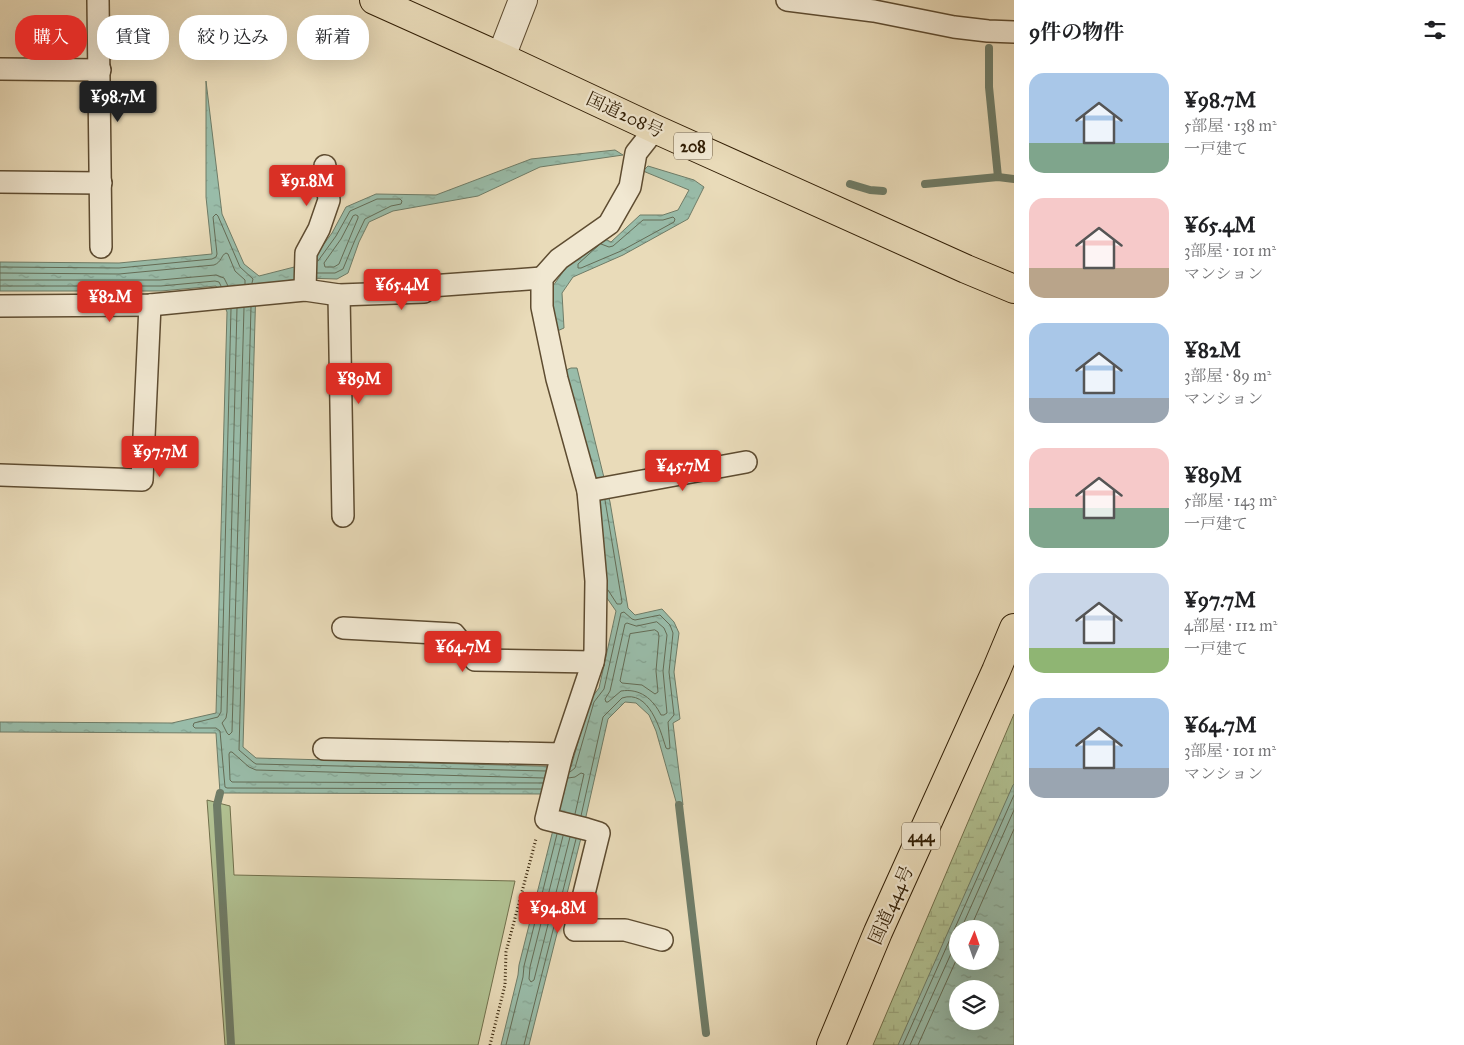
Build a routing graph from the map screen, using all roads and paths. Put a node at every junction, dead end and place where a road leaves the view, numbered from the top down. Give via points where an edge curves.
1 (98, 0) edge
2 (374, 0) edge
3 (524, 0) edge
4 (787, 0) edge
5 (1014, 32) edge
6 (501, 56) junction
7 (0, 69) edge
8 (100, 70) junction
9 (655, 129) junction
10 (325, 166) dead end
11 (0, 182) edge
12 (101, 184) junction
13 (101, 247) dead end
14 (542, 278) junction
15 (1014, 289) edge
16 (305, 290) junction
17 (340, 294) junction
18 (150, 305) junction
19 (0, 306) edge
20 (746, 462) dead end
21 (0, 475) edge
22 (588, 491) junction
23 (343, 516) dead end
24 (343, 628) dead end
25 (1014, 628) edge
26 (594, 662) junction
27 (324, 749) dead end
28 (562, 754) junction
29 (548, 810) junction
30 (662, 940) dead end
31 (490, 1045) edge
32 (831, 1045) edge

1 - 8 street
2 - 6 highway, 国道208号 / 208
3 - 6 street
4 - 5 street via 874,11 988,32
6 - 9 highway, 国道208号 / 208
7 - 8 street
8 - 12 street
9 - 14 street via 636,153 630,187 609,224 559,259
9 - 15 highway, 国道208号 / 208
10 - 16 street via 329,200 319,229 306,252
11 - 12 street
12 - 13 street
14 - 17 street via 430,286 424,292
14 - 22 street via 542,307 557,379
16 - 17 street
16 - 18 street
17 - 23 street
18 - 19 street
18 - 21 street via 142,480
20 - 22 street
22 - 26 street via 596,580
24 - 26 street via 454,634 475,660
25 - 32 highway, 国道444号 / 444
26 - 28 street
27 - 28 street
28 - 29 street
29 - 30 street via 599,833 575,930 625,930
29 - 31 path via 536,835 506,952 505,985

